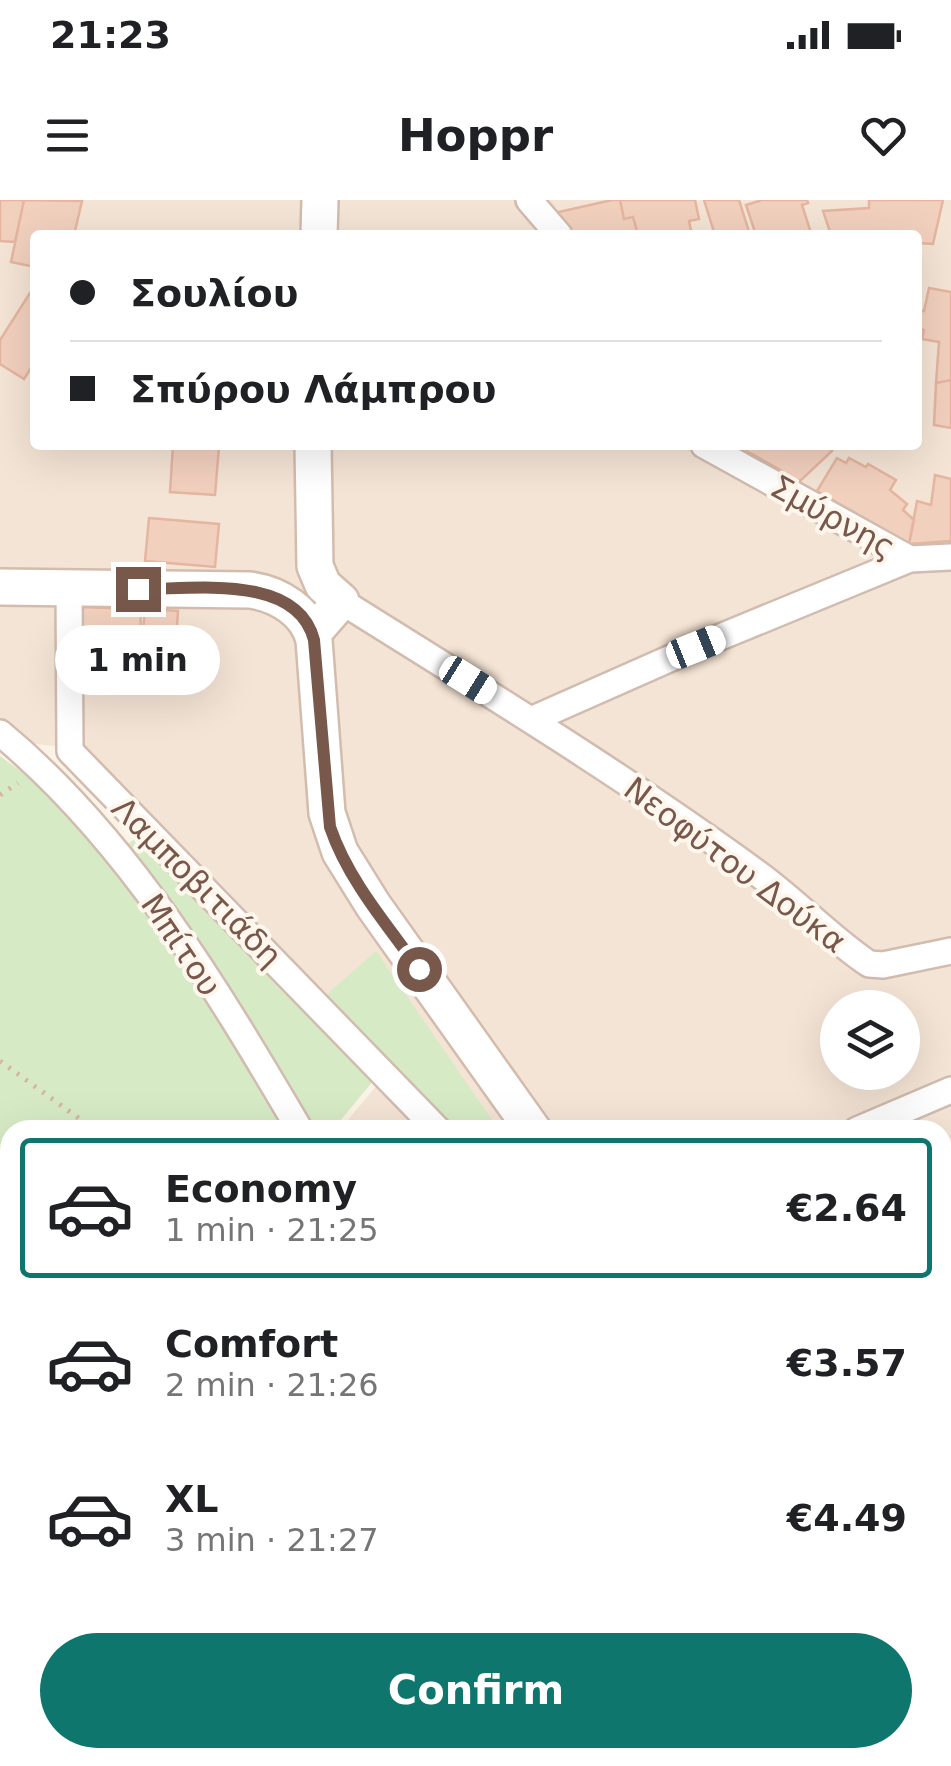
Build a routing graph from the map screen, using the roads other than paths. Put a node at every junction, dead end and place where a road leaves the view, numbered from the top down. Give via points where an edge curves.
1 (320, 200) edge
2 (528, 200) edge
3 (319, 230) edge
4 (555, 230) edge
5 (313, 450) edge
6 (713, 450) edge
7 (312, 490) junction
8 (951, 557) edge
9 (910, 560) junction
10 (0, 587) edge
11 (68, 588) junction
12 (276, 596) junction
13 (341, 601) junction
14 (313, 634) junction
15 (531, 720) junction
16 (0, 733) edge
17 (951, 950) edge
18 (951, 1090) edge
19 (294, 1120) edge
20 (428, 1120) edge
21 (526, 1120) edge
22 (880, 1120) edge

1 - 3 main road
2 - 4 street
5 - 7 main road
6 - 9 street, Σμύρνης
7 - 12 main road via 306,557
7 - 13 main road via 315,566
8 - 9 street
9 - 15 street
10 - 11 main road
11 - 12 main road
11 - 20 street, Λαμποβιτιάδη via 70,750
12 - 14 main road
13 - 14 main road
13 - 15 street, Νεοφύτου Δούκα
14 - 21 main road via 328,813 340,852
15 - 17 street, Νεοφύτου Δούκα via 760,875 870,964
16 - 19 street, Μπίτου via 105,836
18 - 22 street

